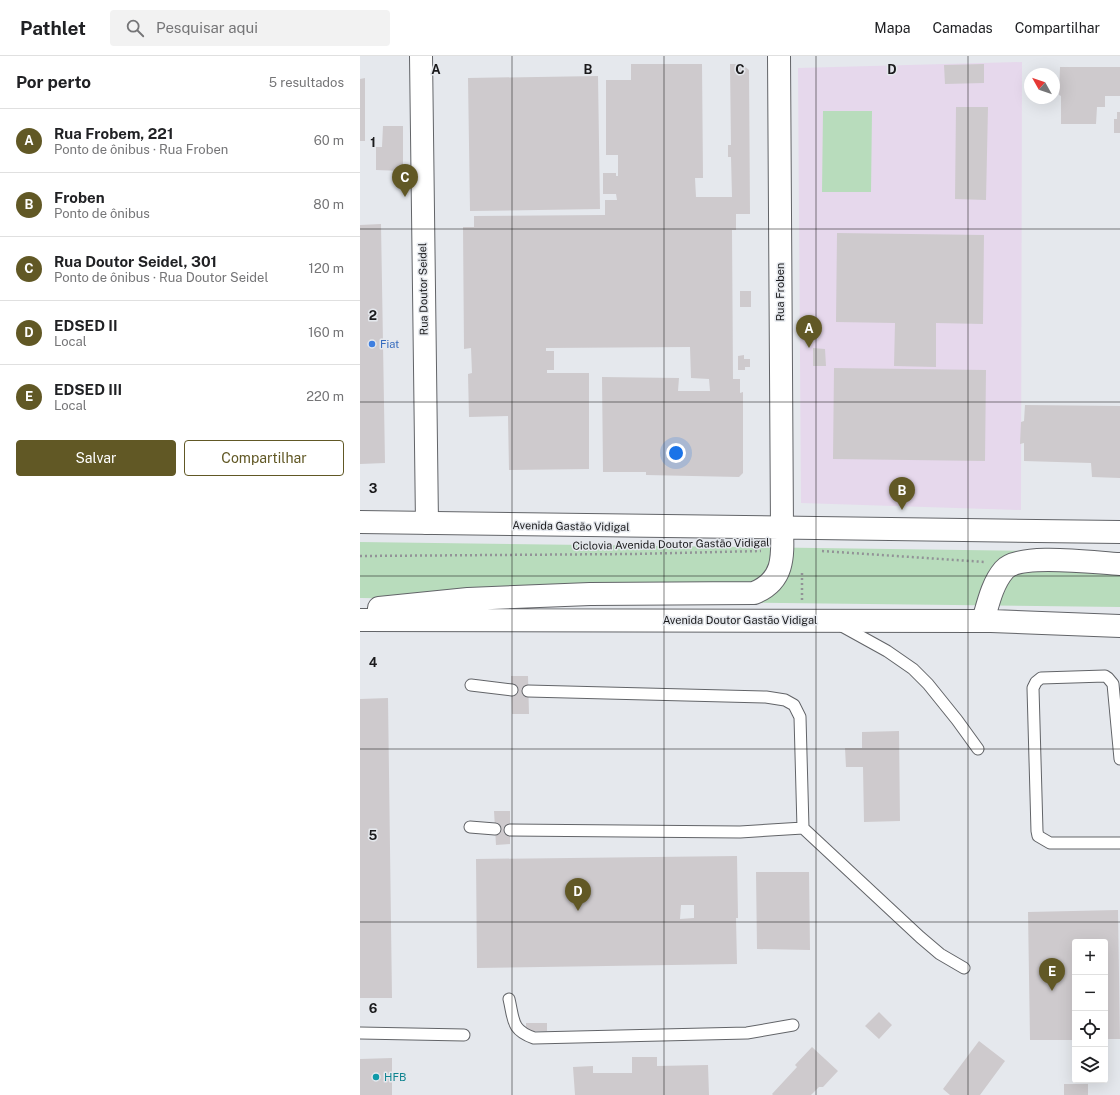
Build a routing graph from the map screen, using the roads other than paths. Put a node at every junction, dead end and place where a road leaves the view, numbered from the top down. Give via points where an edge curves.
1 (421, 56) edge
2 (778, 56) edge
3 (360, 522) edge
4 (427, 523) junction
5 (782, 529) junction
6 (1120, 532) edge
7 (1120, 564) edge
8 (360, 612) edge
9 (360, 620) edge
10 (831, 621) junction
11 (983, 621) junction
12 (1120, 626) edge
13 (472, 685) dead end
14 (512, 690) dead end
15 (528, 691) dead end
16 (978, 749) dead end
17 (1120, 759) edge
18 (470, 827) dead end
19 (803, 828) junction
20 (495, 829) dead end
21 (510, 830) dead end
22 (1120, 844) edge
23 (964, 968) dead end
24 (509, 999) dead end
25 (792, 1025) dead end
26 (360, 1033) edge
27 (464, 1035) dead end

1 - 4 main road, Rua Doutor Seidel
2 - 5 main road, Rua Froben
3 - 4 main road, Avenida Gastão Vidigal
4 - 5 main road, Avenida Gastão Vidigal
5 - 6 main road
5 - 8 main road, Rua Froben via 780,565 772,582 754,593 590,594 468,599
7 - 11 main road via 1026,560 1010,565 998,577
9 - 10 main road, Avenida Doutor Gastão Vidigal
10 - 11 main road, Avenida Doutor Gastão Vidigal
10 - 16 lane via 871,642 913,669 928,684
11 - 12 main road, Avenida Doutor Gastão Vidigal
13 - 14 lane
15 - 19 lane via 766,697 785,700 794,705 800,718
17 - 22 lane via 1113,684 1108,678 1041,678 1036,682 1033,688 1038,836 1050,843
18 - 20 lane
19 - 21 lane via 740,832
19 - 23 lane via 920,937 940,954
24 - 25 lane via 515,1026 519,1031 534,1038 747,1033
26 - 27 lane

